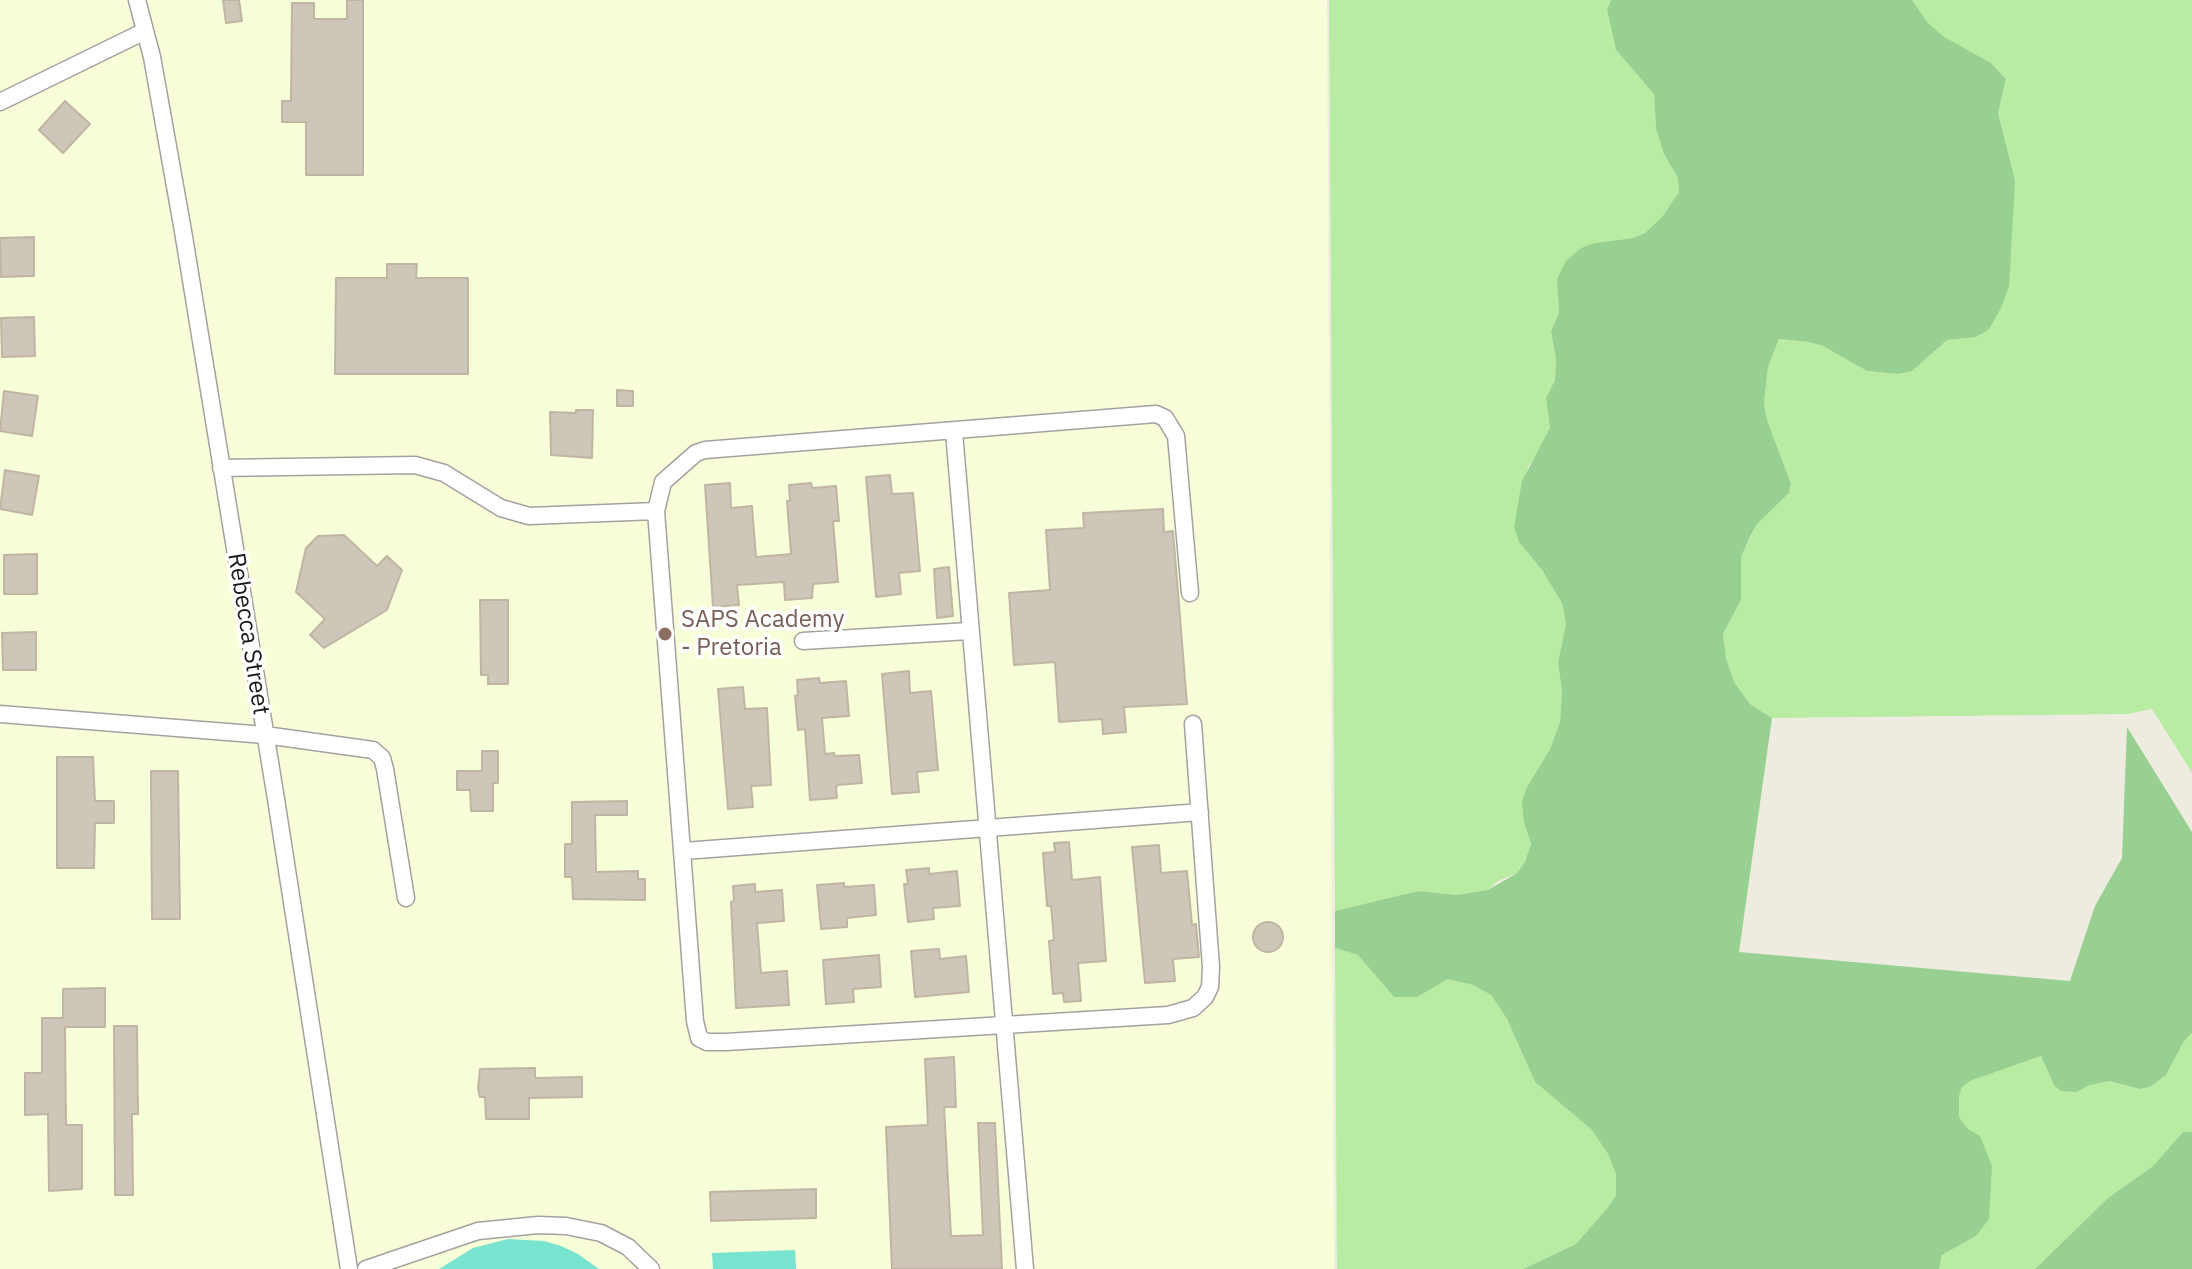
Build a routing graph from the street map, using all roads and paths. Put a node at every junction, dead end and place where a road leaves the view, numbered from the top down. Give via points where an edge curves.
1 (137, 0) edge
2 (145, 31) junction
3 (0, 102) edge
4 (954, 432) junction
5 (221, 468) junction
6 (656, 511) junction
7 (1190, 593) dead end
8 (969, 631) junction
9 (803, 641) dead end
10 (0, 714) edge
11 (1193, 724) dead end
12 (265, 735) junction
13 (1200, 812) junction
14 (986, 829) junction
15 (684, 851) junction
16 (406, 898) dead end
17 (1003, 1024) junction
18 (349, 1269) edge
19 (366, 1269) edge
20 (651, 1269) edge
21 (1025, 1269) edge

1 - 2 street, Rebecca Street
2 - 3 street
2 - 5 street, Rebecca Street
4 - 6 street via 700,451 663,482
4 - 7 street via 1156,414 1165,418 1176,436
4 - 8 street
5 - 6 street via 415,465 444,473 501,508 529,516
5 - 12 street, Rebecca Street
6 - 15 street
8 - 9 street
8 - 14 street
10 - 12 street
11 - 13 street
12 - 16 street via 362,747 382,758
12 - 18 street, Rebecca Street
13 - 14 street
13 - 17 street via 1211,967 1210,987 1200,1003 1168,1015
14 - 15 street
14 - 17 street
15 - 17 street via 695,1021 703,1041
17 - 21 street
19 - 20 street via 478,1231 538,1225 601,1233 628,1247

